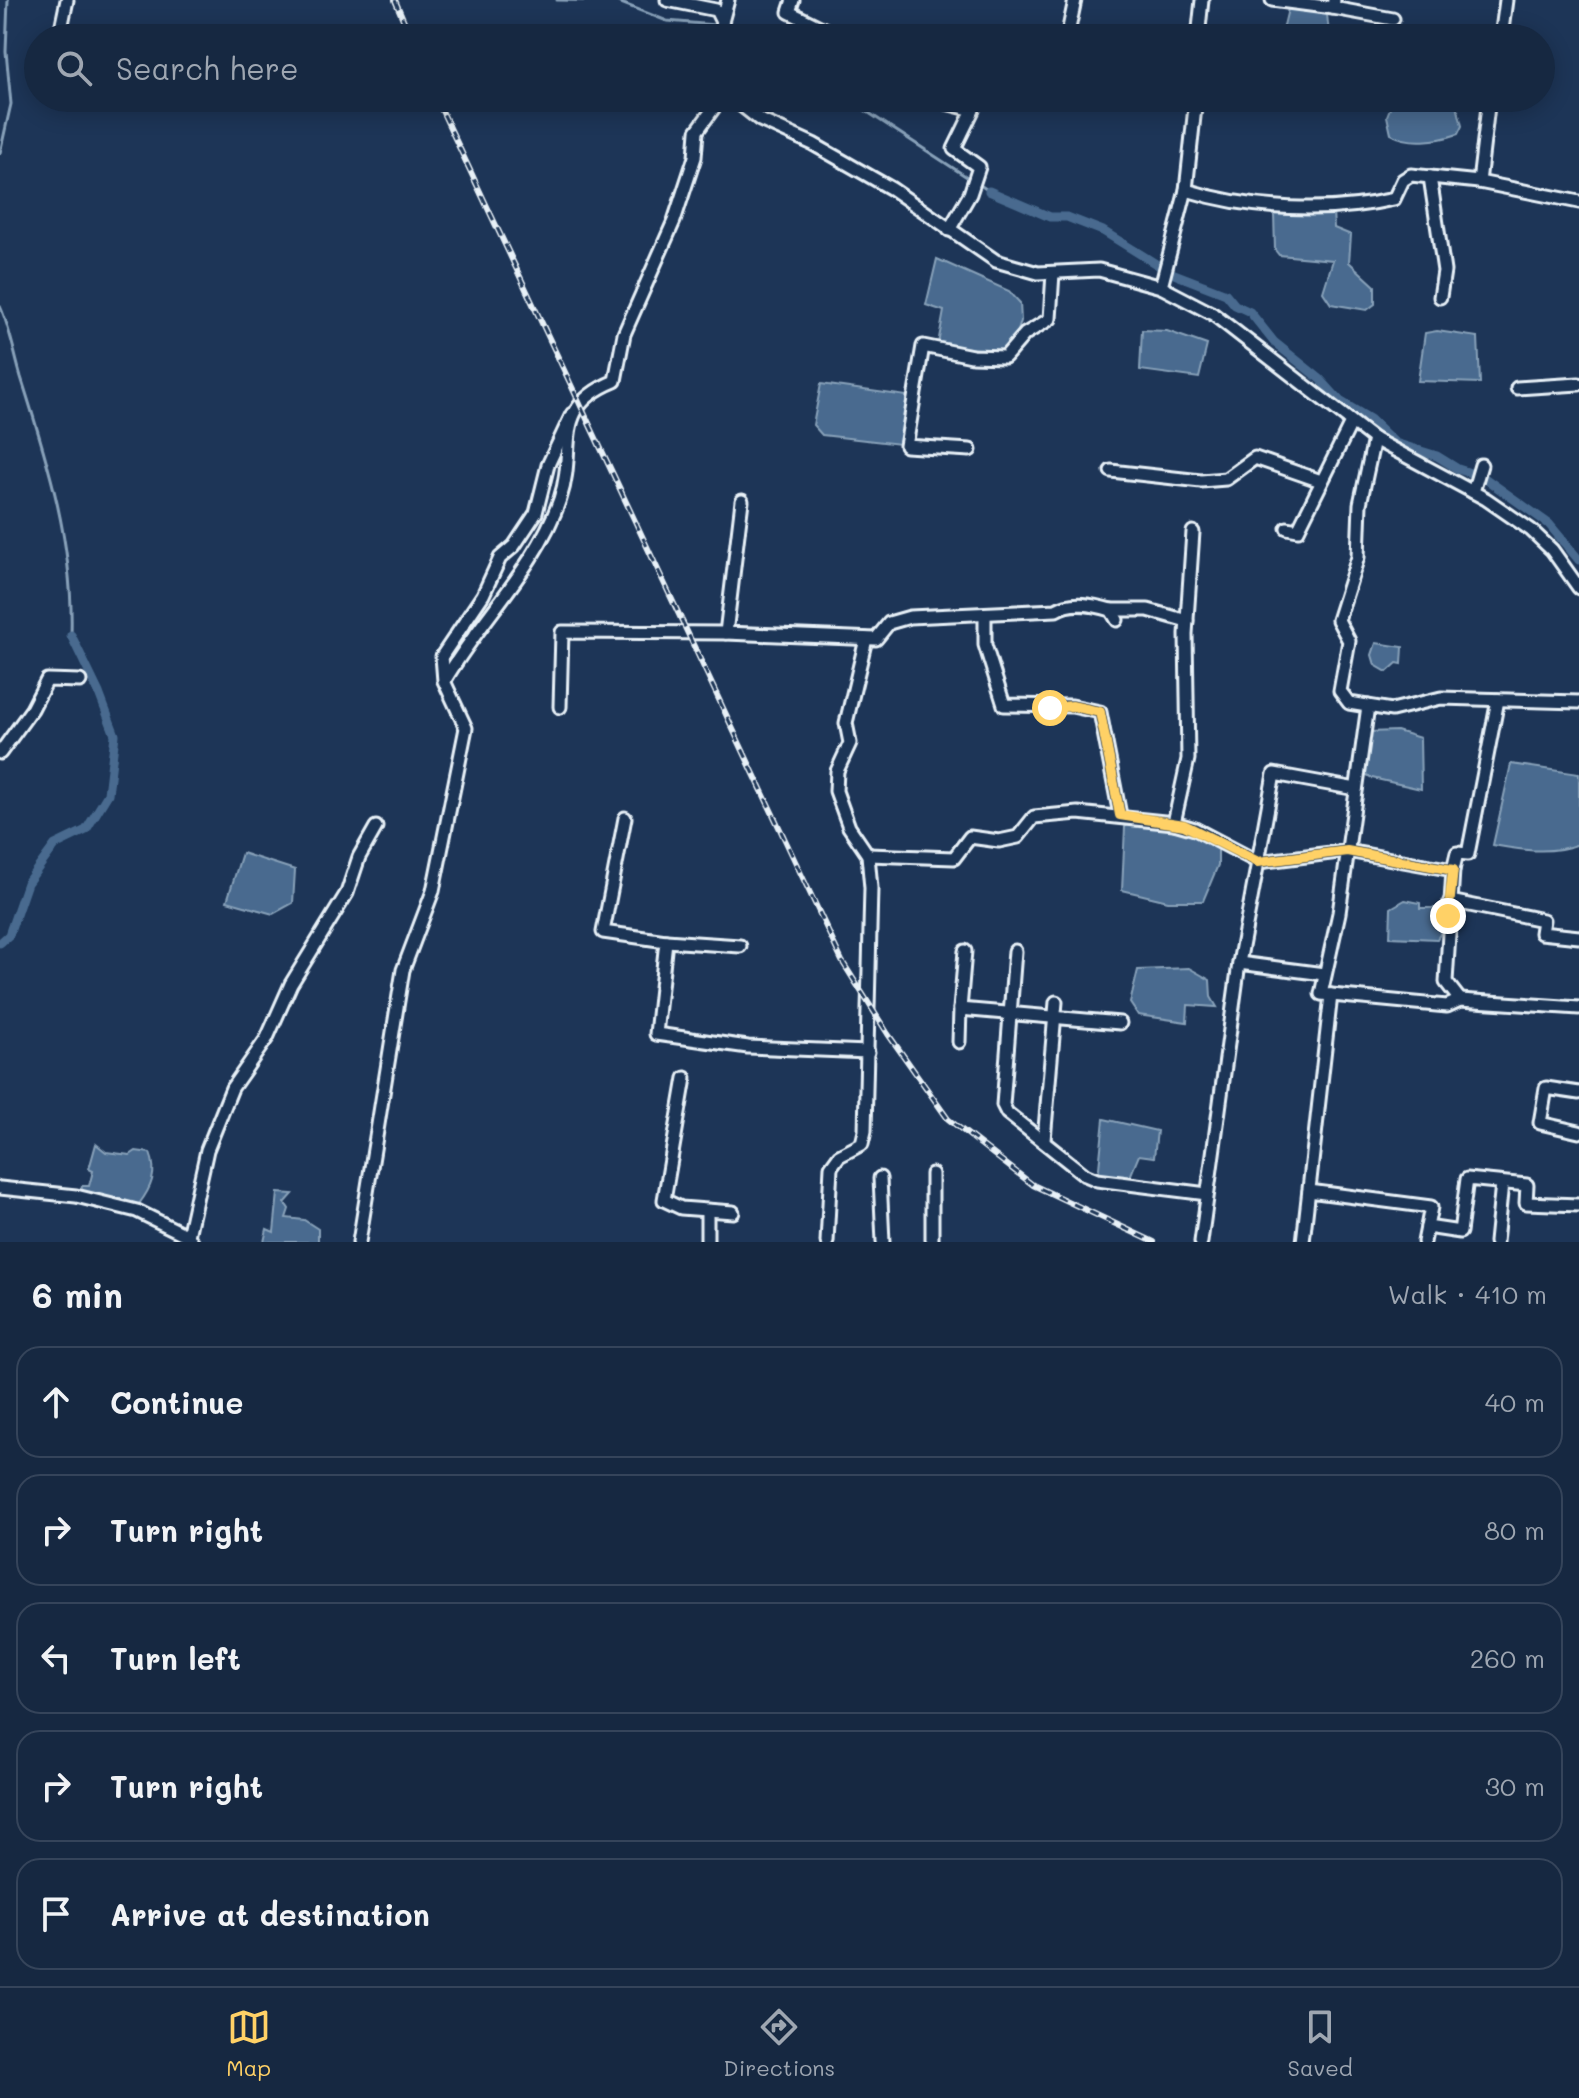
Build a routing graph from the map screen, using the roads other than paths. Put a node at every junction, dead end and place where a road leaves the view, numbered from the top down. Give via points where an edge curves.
1 (67, 0) edge
2 (667, 0) edge
3 (728, 0) edge
4 (793, 0) edge
5 (1075, 0) edge
6 (1202, 0) edge
7 (1272, 0) edge
8 (1506, 0) edge
9 (1334, 4) edge
10 (1393, 19) dead end
11 (722, 22) joint
12 (62, 24) edge
13 (813, 24) edge
14 (1070, 24) edge
15 (1199, 24) edge
16 (1503, 24) edge
17 (711, 112) edge
18 (750, 112) edge
19 (972, 112) edge
20 (1194, 112) edge
21 (1487, 112) edge
22 (1430, 177) junction
23 (1479, 182) junction
24 (1186, 190) junction
25 (1579, 202) edge
26 (949, 230) junction
27 (1053, 273) junction
28 (1161, 287) junction
29 (1440, 297) dead end
30 (1579, 384) edge
31 (1517, 388) dead end
32 (572, 414) junction
33 (1351, 423) junction
34 (1374, 439) junction
35 (970, 450) dead end
36 (1481, 465) dead end
37 (1111, 471) dead end
38 (1321, 481) junction
39 (1473, 492) junction
40 (742, 501) dead end
41 (1287, 528) dead end
42 (1193, 532) dead end
43 (1579, 588) edge
44 (985, 614) junction
45 (1187, 621) junction
46 (726, 633) junction
47 (866, 639) junction
48 (80, 681) dead end
49 (444, 681) junction
50 (1498, 700) junction
51 (1579, 702) edge
52 (1368, 706) junction
53 (560, 707) dead end
54 (0, 753) edge
55 (1356, 789) junction
56 (1120, 815) junction
57 (625, 818) dead end
58 (1174, 823) junction
59 (376, 827) dead end
60 (1347, 851) junction
61 (868, 855) junction
62 (1258, 862) junction
63 (1453, 870) junction
64 (1450, 901) junction
65 (1579, 937) edge
66 (666, 941) junction
67 (740, 946) dead end
68 (965, 951) dead end
69 (1015, 951) dead end
70 (1239, 963) junction
71 (1324, 974) junction
72 (1331, 995) junction
73 (1460, 1000) junction
74 (1056, 1002) dead end
75 (1579, 1002) edge
76 (1579, 1008) edge
77 (960, 1009) junction
78 (1008, 1014) junction
79 (1055, 1016) junction
80 (1120, 1023) dead end
81 (959, 1042) dead end
82 (868, 1052) junction
83 (685, 1078) dead end
84 (1579, 1093) edge
85 (1579, 1132) edge
86 (1044, 1140) junction
87 (932, 1174) dead end
88 (880, 1178) dead end
89 (1502, 1183) junction
90 (0, 1188) edge
91 (1309, 1191) junction
92 (1207, 1194) junction
93 (1579, 1205) edge
94 (707, 1211) junction
95 (733, 1212) dead end
96 (1427, 1227) junction
97 (1459, 1237) edge
98 (189, 1240) edge
99 (359, 1242) edge
100 (707, 1242) edge
101 (827, 1242) edge
102 (883, 1242) edge
103 (932, 1242) edge
104 (1201, 1242) edge
105 (1303, 1242) edge
106 (1424, 1242) edge
107 (1496, 1242) edge

1 - 12 street
2 - 11 street via 716,10
3 - 11 street
4 - 13 street via 789,12
5 - 14 street
6 - 15 street
7 - 9 street
8 - 16 street
9 - 10 street
17 - 32 street via 697,131 695,157 674,221 624,334 615,381 594,389
18 - 26 street via 892,189
19 - 26 street via 954,149 979,167
20 - 24 street
21 - 23 street
22 - 23 street
22 - 24 street via 1407,177 1394,199 1344,206 1230,202
22 - 29 street via 1444,271
23 - 25 street
24 - 28 street
26 - 27 street via 996,261
27 - 28 street via 1099,270
27 - 35 street via 1050,319 1025,334 1005,357 923,346 906,446
28 - 33 street via 1213,314
30 - 31 street
32 - 49 street via 561,498 537,547
32 - 49 street via 548,465 536,513 500,558 483,595 442,656
33 - 34 street
33 - 38 street
34 - 39 street
34 - 52 street via 1360,504 1358,557 1338,620 1349,641 1340,691 1349,703
36 - 39 street
37 - 38 street via 1226,479 1255,458
38 - 41 street via 1298,530
39 - 43 street via 1531,530
40 - 46 street
42 - 45 street
44 - 45 street via 1065,605 1114,615 1148,610
44 - 47 street via 910,617 889,623 876,639
44 - 56 street via 985,645 1004,705 1100,712
45 - 58 street via 1188,759
46 - 47 street
46 - 53 street via 562,632
47 - 61 street via 846,723 850,743 837,771 836,791 849,827
48 - 54 street via 47,680
49 - 99 street via 466,728 433,891 403,970
50 - 51 street
50 - 52 street via 1441,698 1392,710
50 - 63 street via 1468,854 1457,853
52 - 55 street
55 - 60 street
55 - 62 street via 1274,774
56 - 58 street
56 - 61 street via 1034,817 1018,837 967,838 954,858
57 - 66 street via 603,932
58 - 62 street
59 - 98 street via 347,893 291,984 267,1038 232,1088 207,1150
60 - 62 street
60 - 63 street
60 - 71 street
61 - 82 street
62 - 70 street
63 - 64 street
64 - 65 street via 1543,920 1541,933
64 - 73 street via 1446,982
66 - 67 street
66 - 82 street via 656,1034 748,1047
68 - 77 street
69 - 78 street
70 - 71 street
70 - 92 street
71 - 72 street via 1321,994
72 - 73 street via 1447,1006
72 - 91 street
73 - 76 street
74 - 79 street
75 - 76 street
77 - 78 street
77 - 81 street
78 - 79 street
78 - 86 street via 1003,1105
79 - 80 street
79 - 86 street
82 - 101 street via 862,1144 839,1156 831,1167
83 - 94 street via 664,1200
84 - 85 street via 1546,1088 1540,1123
86 - 92 street via 1097,1180
87 - 103 street
88 - 102 street
89 - 93 street via 1527,1185 1526,1203
89 - 97 street via 1467,1179
89 - 107 street
90 - 98 street via 76,1196 137,1211
91 - 96 street via 1431,1207
91 - 105 street
92 - 104 street
94 - 95 street
94 - 100 street
96 - 97 street
96 - 106 street

